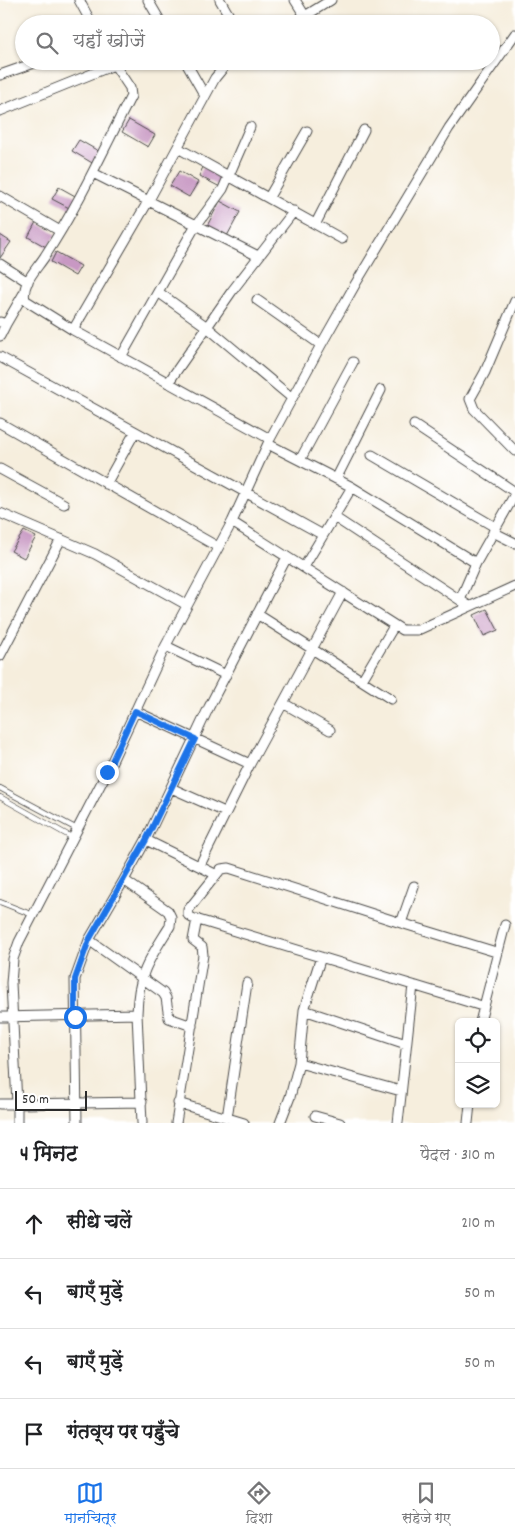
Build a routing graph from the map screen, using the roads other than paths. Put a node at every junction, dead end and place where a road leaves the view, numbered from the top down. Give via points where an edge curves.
1 (79, 0) edge
2 (148, 0) edge
3 (220, 0) edge
4 (295, 0) edge
5 (331, 0) edge
6 (87, 15) edge
7 (157, 15) edge
8 (229, 15) edge
9 (304, 15) edge
10 (307, 15) edge
11 (515, 34) edge
12 (500, 55) edge
13 (16, 70) edge
14 (97, 70) edge
15 (118, 70) edge
16 (190, 70) edge
17 (222, 70) edge
18 (490, 70) edge
19 (0, 76) edge
20 (205, 96) junction
21 (0, 111) edge
22 (250, 127) dead end
23 (364, 130) dead end
24 (307, 131) dead end
25 (178, 148) junction
26 (93, 173) junction
27 (230, 175) junction
28 (0, 196) edge
29 (269, 197) junction
30 (149, 200) junction
31 (294, 210) junction
32 (316, 223) junction
33 (197, 225) junction
34 (60, 231) junction
35 (342, 238) dead end
36 (258, 256) junction
37 (0, 264) edge
38 (28, 282) junction
39 (158, 292) junction
40 (24, 293) junction
41 (257, 300) dead end
42 (515, 301) edge
43 (3, 323) edge
44 (207, 327) junction
45 (73, 330) junction
46 (0, 336) edge
47 (321, 345) junction
48 (0, 356) edge
49 (121, 357) junction
50 (353, 362) dead end
51 (168, 383) junction
52 (381, 390) dead end
53 (292, 398) junction
54 (0, 423) edge
55 (414, 425) dead end
56 (136, 432) junction
57 (269, 441) junction
58 (515, 451) edge
59 (372, 455) dead end
60 (300, 460) junction
61 (0, 468) edge
62 (336, 478) junction
63 (106, 484) junction
64 (352, 486) junction
65 (245, 492) junction
66 (515, 493) edge
67 (64, 504) dead end
68 (0, 513) edge
69 (334, 517) junction
70 (232, 522) junction
71 (494, 529) junction
72 (323, 535) junction
73 (61, 539) junction
74 (515, 543) edge
75 (218, 547) junction
76 (287, 557) junction
77 (476, 562) junction
78 (304, 567) junction
79 (515, 586) edge
80 (343, 592) junction
81 (460, 600) junction
82 (187, 605) junction
83 (469, 606) junction
84 (257, 614) junction
85 (394, 626) junction
86 (166, 646) junction
87 (312, 647) junction
88 (0, 656) edge
89 (226, 674) junction
90 (362, 680) junction
91 (391, 698) dead end
92 (283, 703) junction
93 (135, 711) junction
94 (330, 730) dead end
95 (195, 739) junction
96 (250, 764) junction
97 (0, 788) edge
98 (171, 788) junction
99 (0, 797) edge
100 (225, 812) junction
101 (77, 829) junction
102 (73, 838) junction
103 (146, 840) junction
104 (200, 865) junction
105 (215, 874) junction
106 (124, 880) junction
107 (414, 886) dead end
108 (0, 902) edge
109 (33, 915) junction
110 (197, 920) junction
111 (401, 923) junction
112 (505, 925) dead end
113 (89, 940) junction
114 (496, 952) junction
115 (321, 957) junction
116 (140, 977) junction
117 (248, 983) dead end
118 (413, 985) junction
119 (482, 1006) junction
120 (304, 1010) junction
121 (137, 1014) junction
122 (0, 1017) edge
123 (13, 1017) junction
124 (75, 1017) junction
125 (480, 1018) edge
126 (192, 1026) junction
127 (406, 1044) junction
128 (299, 1062) junction
129 (401, 1092) junction
130 (76, 1102) junction
131 (142, 1102) junction
132 (178, 1103) junction
133 (0, 1104) edge
134 (17, 1104) junction
135 (470, 1108) edge
136 (315, 1116) dead end
137 (227, 1118) junction
138 (17, 1123) edge
139 (77, 1123) edge
140 (142, 1123) edge
141 (176, 1123) edge
142 (244, 1123) edge
143 (280, 1123) edge
144 (340, 1123) edge
145 (398, 1123) edge
146 (468, 1123) edge

1 - 6 street
2 - 7 street
3 - 8 street
4 - 9 street
5 - 10 street
11 - 12 street
13 - 19 street
14 - 21 street
15 - 26 street via 130,88 131,96
16 - 20 street
17 - 20 street
18 - 47 street via 449,128
20 - 25 street
22 - 27 street
23 - 32 street
24 - 29 street
25 - 27 street
25 - 30 street
26 - 30 street
26 - 34 street
27 - 29 street
27 - 33 street
28 - 34 street
29 - 31 street
30 - 33 street
30 - 45 street
31 - 32 street
31 - 36 street
32 - 35 street
33 - 36 street
33 - 39 street
34 - 38 street
36 - 44 street
37 - 38 street
38 - 40 street
39 - 44 street
39 - 49 street
40 - 43 street
40 - 45 street via 25,300
41 - 47 street
42 - 58 street via 470,399 474,409
43 - 46 street
44 - 51 street
44 - 53 street
45 - 49 street
47 - 53 street
48 - 56 street
49 - 51 street
50 - 60 street
51 - 57 street
52 - 62 street
53 - 57 street
54 - 63 street
55 - 66 street
56 - 63 street
56 - 65 street
57 - 60 street
57 - 65 street
59 - 71 street
60 - 62 street
61 - 67 street
62 - 64 street
63 - 75 street
64 - 69 street
64 - 77 street
65 - 70 street
65 - 72 street
66 - 71 street
68 - 73 street
69 - 72 street
69 - 81 street
70 - 75 street
70 - 76 street
71 - 74 street
71 - 77 street
72 - 78 street
73 - 82 street via 96,554
73 - 88 street
75 - 82 street
76 - 78 street
76 - 84 street
77 - 81 street
78 - 80 street
79 - 83 street
80 - 85 street
80 - 87 street
81 - 83 street
82 - 86 street
83 - 85 street via 418,630 402,630
84 - 87 street
84 - 89 street
85 - 90 street
86 - 89 street
86 - 93 street
87 - 90 street
87 - 92 street
89 - 95 street
90 - 91 street
92 - 94 street
92 - 96 street
93 - 95 street
93 - 101 street
95 - 96 street
95 - 98 street
96 - 100 street
97 - 101 lane
98 - 100 street
98 - 103 street
99 - 102 lane
100 - 104 street
101 - 102 street
102 - 109 street
103 - 104 street
103 - 106 street
104 - 105 street
105 - 110 street via 188,910 188,914
105 - 111 street via 229,868
106 - 113 street
106 - 116 street via 168,911 171,917 170,926
107 - 111 street
108 - 109 lane
109 - 123 street via 13,959
110 - 115 street
110 - 126 street via 193,940 204,950
111 - 114 street
112 - 114 street
113 - 116 street
113 - 124 street via 75,979
114 - 119 street
115 - 118 street
115 - 120 street
116 - 121 street
116 - 126 street via 166,998 169,1018
117 - 137 street
118 - 119 street
118 - 127 street
119 - 125 street
120 - 127 street
120 - 128 street
121 - 124 street
121 - 131 street
122 - 123 street
123 - 124 street
123 - 134 street
124 - 130 street
126 - 132 street
127 - 129 street
128 - 129 street
128 - 143 street
129 - 145 street
130 - 131 street
130 - 134 street
130 - 139 street
131 - 140 street
132 - 137 street
132 - 141 street
133 - 134 street
134 - 138 street
135 - 146 street
136 - 144 street
137 - 142 street

